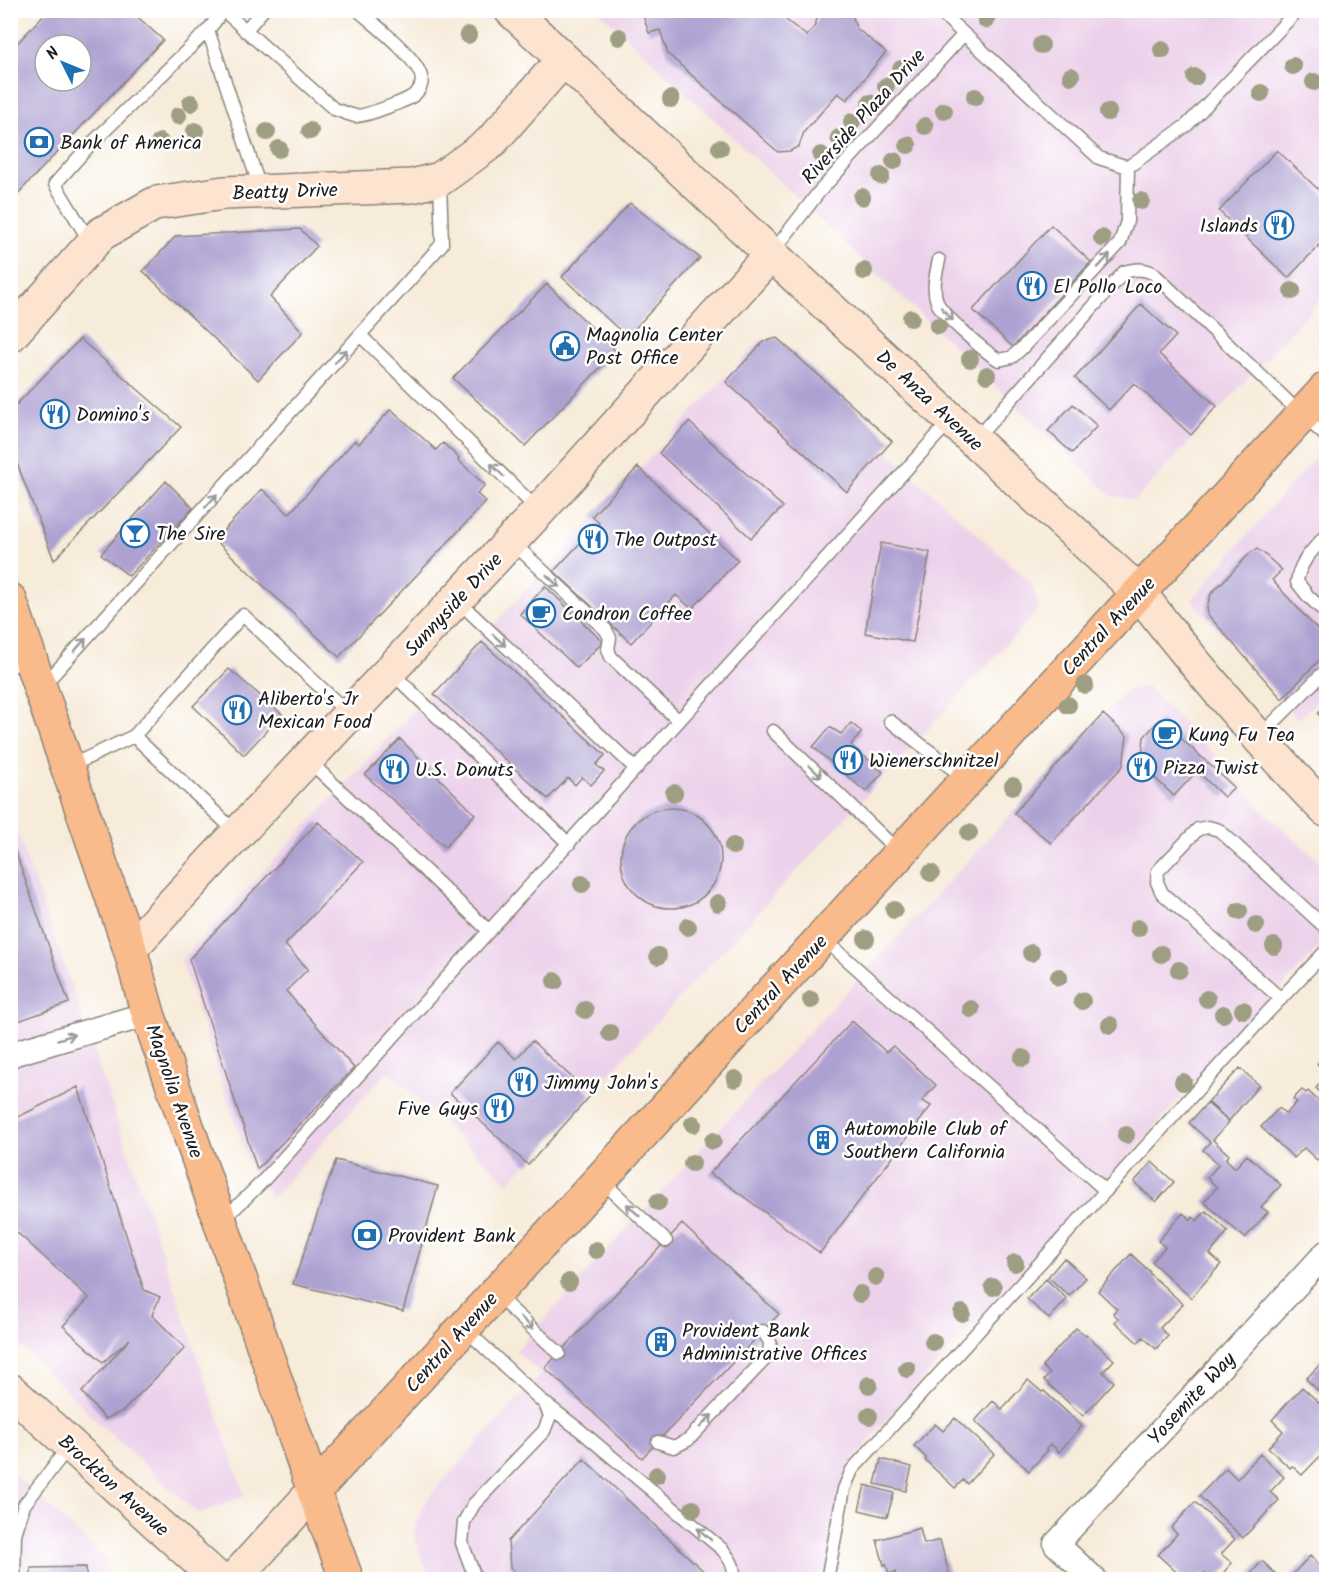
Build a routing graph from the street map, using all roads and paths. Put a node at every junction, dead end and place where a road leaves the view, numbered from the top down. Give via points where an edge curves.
1 (222, 10) edge
2 (263, 10) edge
3 (358, 10) edge
4 (511, 10) edge
5 (938, 10) edge
6 (1298, 10) edge
7 (208, 30) junction
8 (245, 31) junction
9 (964, 34) junction
10 (563, 60) junction
11 (1128, 167) junction
12 (440, 179) junction
13 (261, 192) junction
14 (92, 245) junction
15 (771, 254) junction
16 (939, 260) dead end
17 (360, 335) junction
18 (10, 336) edge
19 (1326, 389) edge
20 (1302, 415) junction
21 (962, 431) junction
22 (1326, 436) edge
23 (539, 511) junction
24 (1326, 535) edge
25 (511, 541) junction
26 (1139, 592) junction
27 (456, 599) junction
28 (10, 600) edge
29 (1326, 613) edge
30 (20, 662) edge
31 (1326, 670) edge
32 (390, 671) junction
33 (41, 689) junction
34 (349, 714) junction
35 (679, 721) junction
36 (890, 721) dead end
37 (773, 731) dead end
38 (134, 736) junction
39 (1259, 737) junction
40 (307, 759) junction
41 (67, 767) junction
42 (636, 769) junction
43 (967, 780) junction
44 (1326, 810) edge
45 (238, 834) junction
46 (568, 844) junction
47 (900, 853) junction
48 (1326, 928) edge
49 (489, 931) junction
50 (822, 938) junction
51 (130, 949) junction
52 (1326, 951) edge
53 (1281, 999) junction
54 (148, 1014) junction
55 (10, 1056) edge
56 (600, 1180) junction
57 (1106, 1191) junction
58 (220, 1222) junction
59 (666, 1241) dead end
60 (1326, 1253) edge
61 (495, 1294) junction
62 (464, 1328) junction
63 (763, 1331) dead end
64 (559, 1353) dead end
65 (10, 1390) edge
66 (545, 1404) junction
67 (658, 1442) dead end
68 (70, 1444) junction
69 (314, 1491) junction
70 (14, 1580) edge
71 (219, 1580) edge
72 (233, 1580) edge
73 (347, 1580) edge
74 (476, 1580) edge
75 (732, 1580) edge
76 (827, 1580) edge
77 (1095, 1580) edge

1 - 7 lane
1 - 8 lane
2 - 8 lane
3 - 8 lane via 409,56 423,80 412,97 357,116 334,109
4 - 10 street, De Anza Avenue
5 - 9 lane
6 - 11 lane via 1186,125
7 - 13 lane
7 - 14 lane via 88,147 56,184
9 - 11 lane via 1099,158
9 - 15 lane, Riverside Plaza Drive via 819,192
10 - 12 street, Beatty Drive via 490,143
10 - 15 street, De Anza Avenue
16 -> 11 lane via 934,282 937,303 990,355 999,360 1012,357 1120,243 1127,221
12 - 13 street, Beatty Drive via 412,186
12 - 17 lane via 442,244
13 - 14 street, Beatty Drive via 156,203 101,234
14 - 18 street, Beatty Drive
15 - 21 street, De Anza Avenue
15 - 23 street, Sunnyside Drive
23 -> 17 lane
33 -> 17 lane
19 - 20 main road, Central Avenue
20 - 21 lane via 1153,273 1136,269 1124,272
20 - 22 lane
20 - 26 main road, Central Avenue
21 - 26 street, De Anza Avenue
21 - 35 lane
23 - 25 street, Sunnyside Drive
24 - 29 lane via 1298,572 1297,582
25 - 27 street, Sunnyside Drive
25 -> 35 lane via 606,630 611,657
26 - 39 street, De Anza Avenue
26 - 43 main road, Central Avenue
27 - 32 street, Sunnyside Drive
27 -> 42 lane
28 - 30 main road, Magnolia Avenue
30 - 33 main road, Magnolia Avenue
31 - 39 lane
32 - 34 street, Sunnyside Drive
32 - 46 lane
33 - 41 main road, Magnolia Avenue
34 - 38 lane via 243,615
34 - 40 street, Sunnyside Drive
35 - 42 lane
36 - 43 lane
37 -> 47 lane
38 - 41 lane
38 - 45 lane
39 - 44 street, De Anza Avenue
40 - 45 street, Sunnyside Drive
40 - 49 lane
41 - 51 main road, Magnolia Avenue
42 - 46 lane
43 - 47 main road, Central Avenue
45 - 51 street, Sunnyside Drive
46 - 49 lane
47 - 50 main road, Central Avenue
48 - 53 lane via 1219,830 1198,829 1158,871 1157,882 1162,892
49 - 58 lane via 262,1182
50 - 56 main road, Central Avenue
50 - 57 lane
51 - 54 main road, Magnolia Avenue
52 - 53 lane
53 - 57 lane
55 -> 54 street
54 - 58 main road, Magnolia Avenue
59 -> 56 lane
56 - 61 main road, Central Avenue
57 - 76 lane via 852,1470 844,1489
58 - 69 main road, Magnolia Avenue
60 - 77 street, Yosemite Way via 1056,1544
61 - 62 main road, Central Avenue
61 -> 64 lane
62 - 66 lane
62 - 69 main road, Central Avenue
67 -> 63 lane via 674,1447 688,1440 769,1355 770,1342
65 - 68 street, Brockton Avenue
66 - 74 lane via 550,1416 544,1431 474,1504 464,1522 462,1543
75 -> 66 lane via 732,1562 723,1550
68 - 70 lane via 24,1505 15,1534
68 - 71 street, Brockton Avenue
69 - 72 street, Central Avenue
69 - 73 main road, Magnolia Avenue

